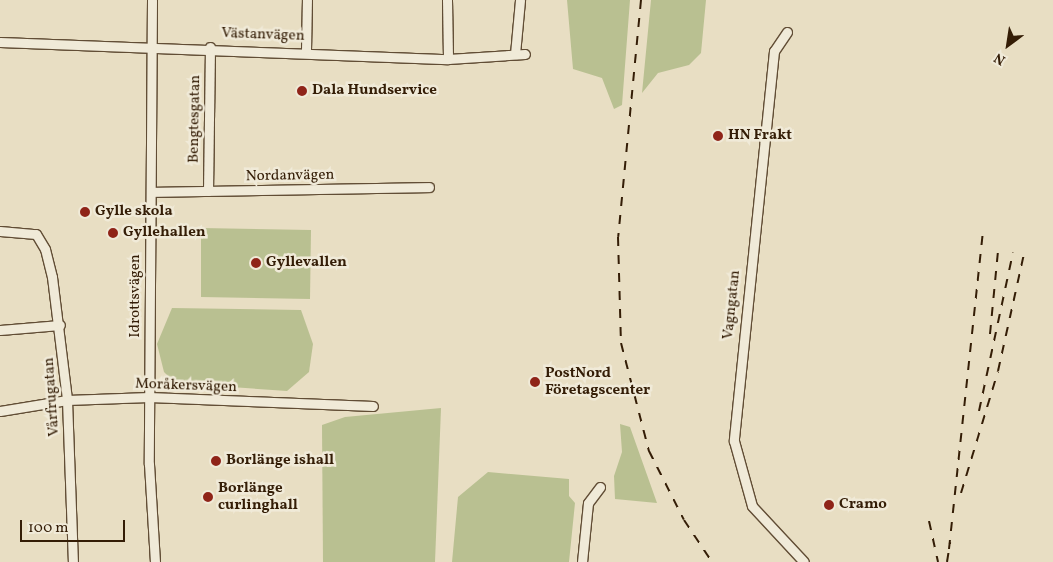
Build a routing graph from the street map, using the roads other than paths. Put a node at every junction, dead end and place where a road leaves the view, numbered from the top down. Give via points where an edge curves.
1 (152, 0) edge
2 (307, 0) edge
3 (447, 0) edge
4 (520, 0) edge
5 (787, 32) dead end
6 (0, 42) edge
7 (152, 45) junction
8 (210, 47) junction
9 (306, 50) junction
10 (515, 54) junction
11 (525, 54) dead end
12 (448, 59) junction
13 (429, 187) dead end
14 (208, 191) junction
15 (151, 192) junction
16 (0, 231) edge
17 (60, 325) junction
18 (0, 330) edge
19 (149, 397) junction
20 (67, 400) junction
21 (373, 406) dead end
22 (0, 411) edge
23 (600, 487) dead end
24 (73, 562) edge
25 (155, 562) edge
26 (582, 562) edge
27 (804, 562) edge

1 - 7 street, Idrottsvägen
2 - 9 street
3 - 12 street
4 - 10 street
5 - 27 street, Vagngatan via 774,50 734,441 752,506
6 - 7 street, Västanvägen
7 - 8 street, Västanvägen
7 - 15 street, Idrottsvägen
8 - 9 street, Västanvägen
8 - 14 street, Bengtesgatan
9 - 12 street, Västanvägen
10 - 11 street, Västanvägen
10 - 12 street, Västanvägen
13 - 14 street, Nordanvägen
14 - 15 street, Nordanvägen
15 - 19 street, Idrottsvägen
16 - 17 street, Vårfrugatan via 36,234 45,249
17 - 18 street
17 - 20 street, Vårfrugatan
19 - 20 street, Moråkersvägen
19 - 21 street, Moråkersvägen
19 - 25 street, Idrottsvägen
20 - 22 street, Moråkersvägen
20 - 24 street, Vårfrugatan
23 - 26 street via 588,503

